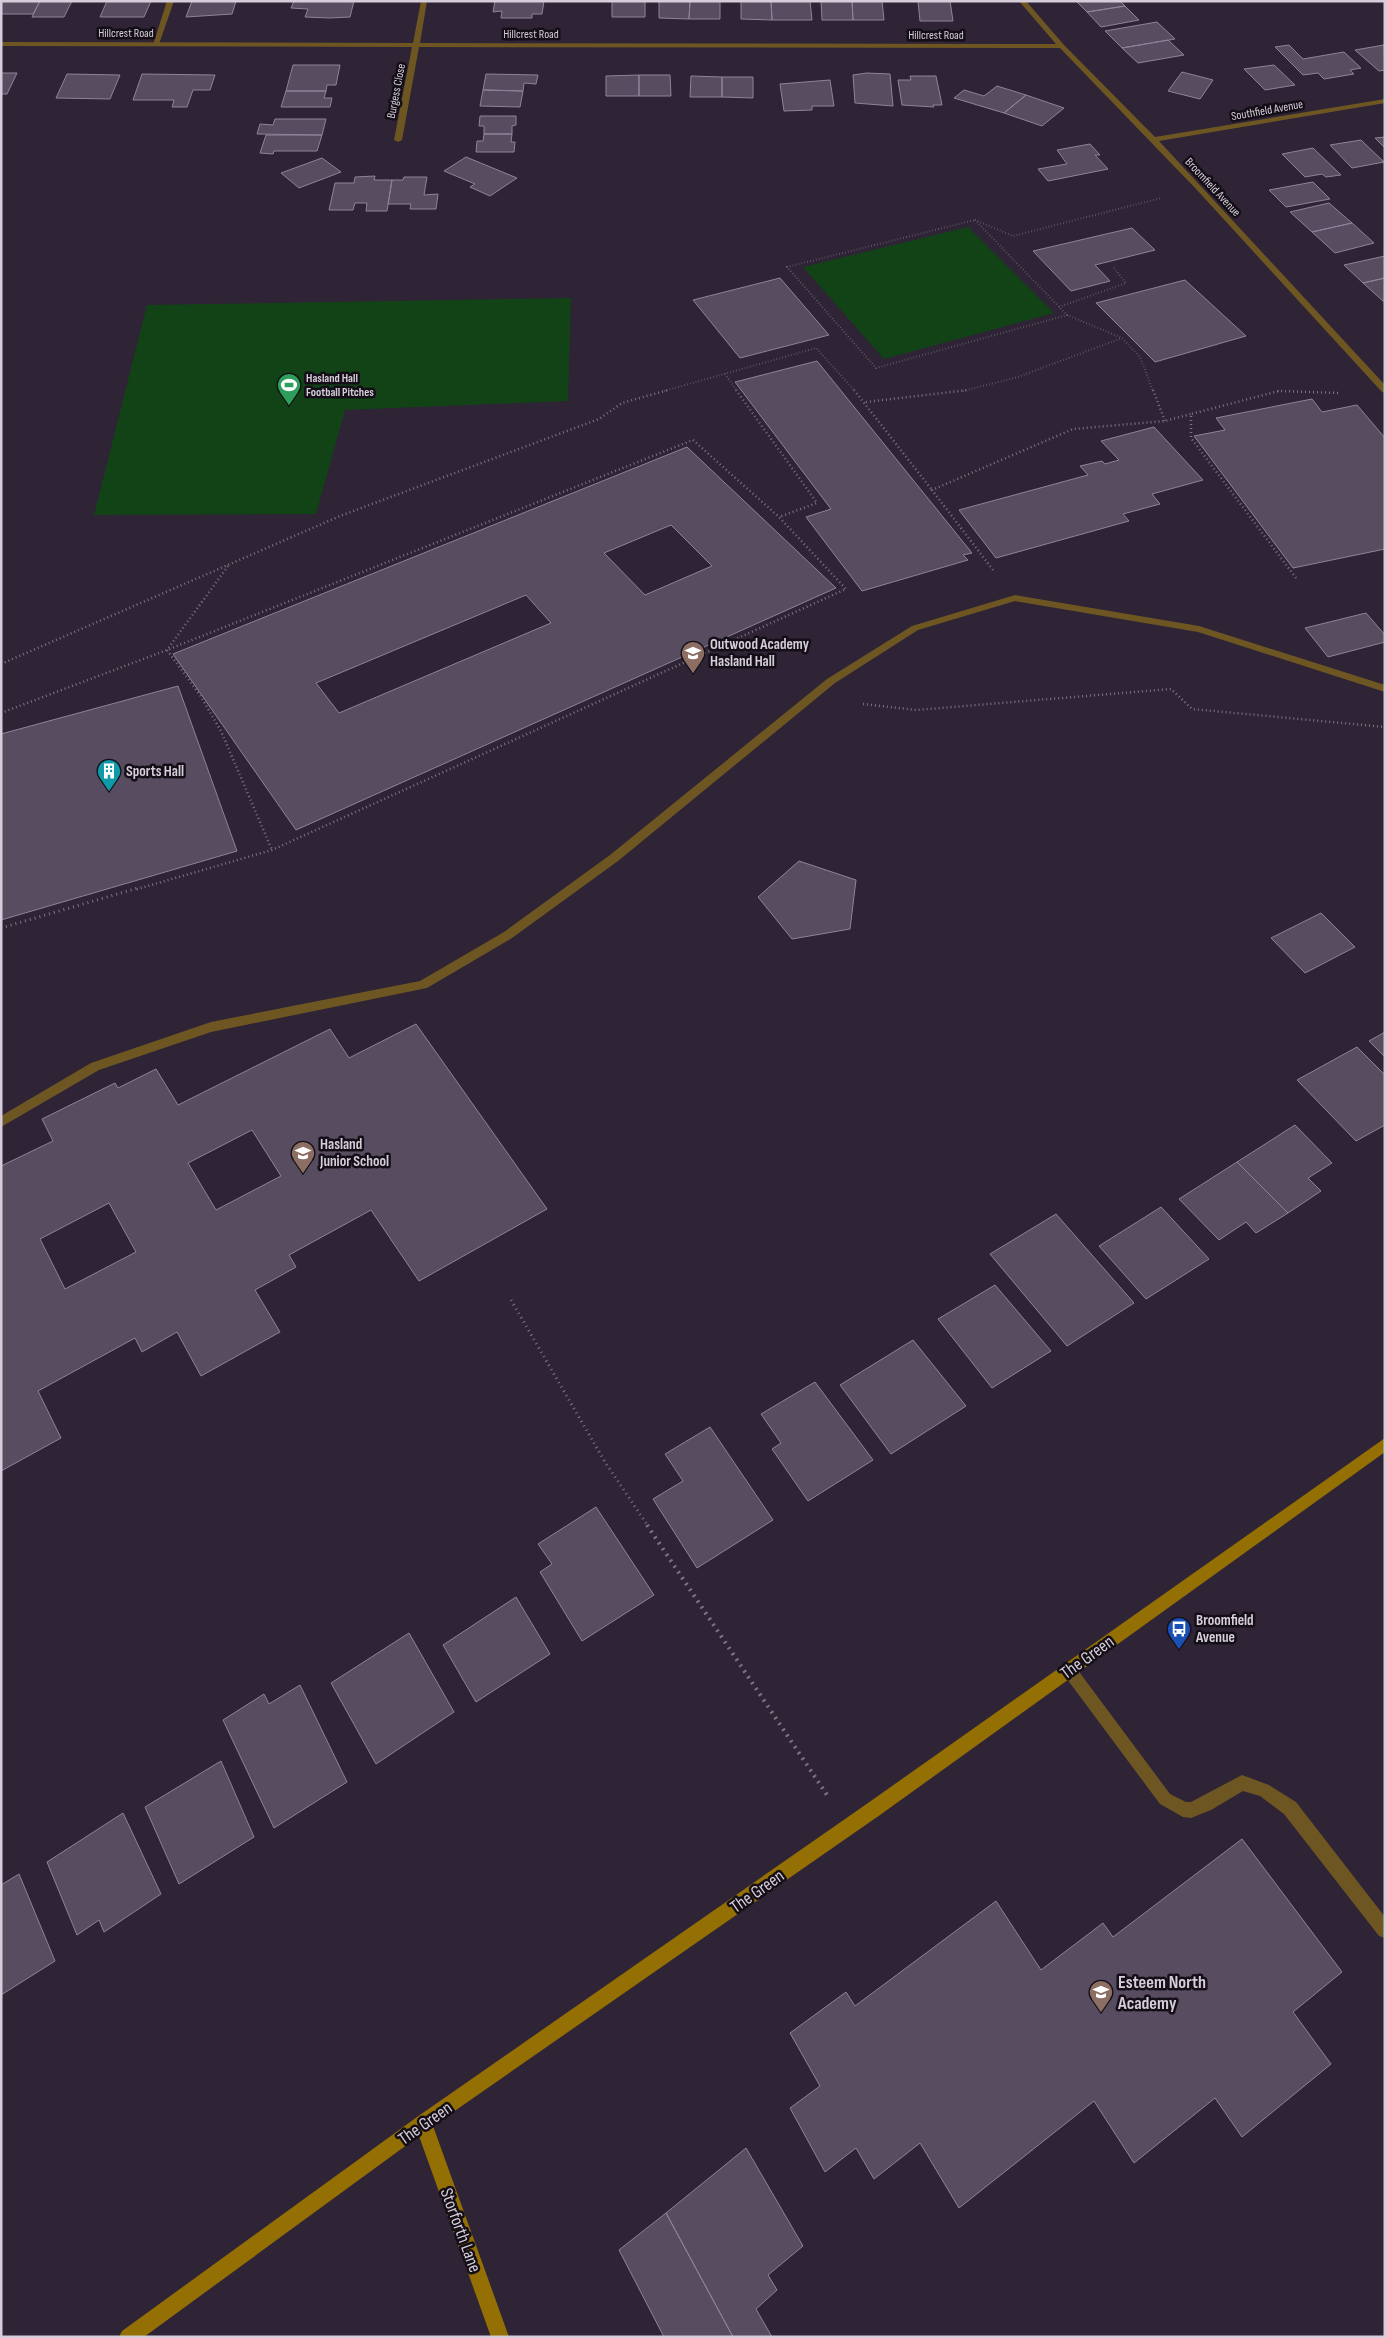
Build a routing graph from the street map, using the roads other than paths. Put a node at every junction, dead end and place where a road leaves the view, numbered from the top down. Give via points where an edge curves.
1 (171, 1) edge
2 (424, 1) edge
3 (1022, 1) edge
4 (1, 44) edge
5 (154, 44) junction
6 (416, 46) junction
7 (1062, 46) junction
8 (1385, 101) edge
9 (398, 140) dead end
10 (1153, 140) junction
11 (1385, 390) edge
12 (1385, 689) edge
13 (1, 1122) edge
14 (1385, 1444) edge
15 (1068, 1670) junction
16 (1385, 1930) edge
17 (423, 2123) junction
18 (128, 2337) edge
19 (500, 2337) edge

1 - 5 street
2 - 6 street, Burgess Close
3 - 7 street, Broomfield Avenue
4 - 5 street, Hillcrest Road
5 - 6 street, Hillcrest Road
6 - 7 street, Hillcrest Road
6 - 9 street, Burgess Close
7 - 10 street, Broomfield Avenue
8 - 10 street, Southfield Avenue
10 - 11 street, Broomfield Avenue
12 - 13 street via 1199,629 1015,598 914,628 831,681 614,858 508,935 423,985 211,1027 94,1066
14 - 15 main road, The Green
15 - 16 street via 1165,1799 1187,1810 1202,1807 1242,1784 1264,1790 1290,1808
15 - 17 main road, The Green
17 - 18 main road, The Green
17 - 19 main road, Storforth Lane

